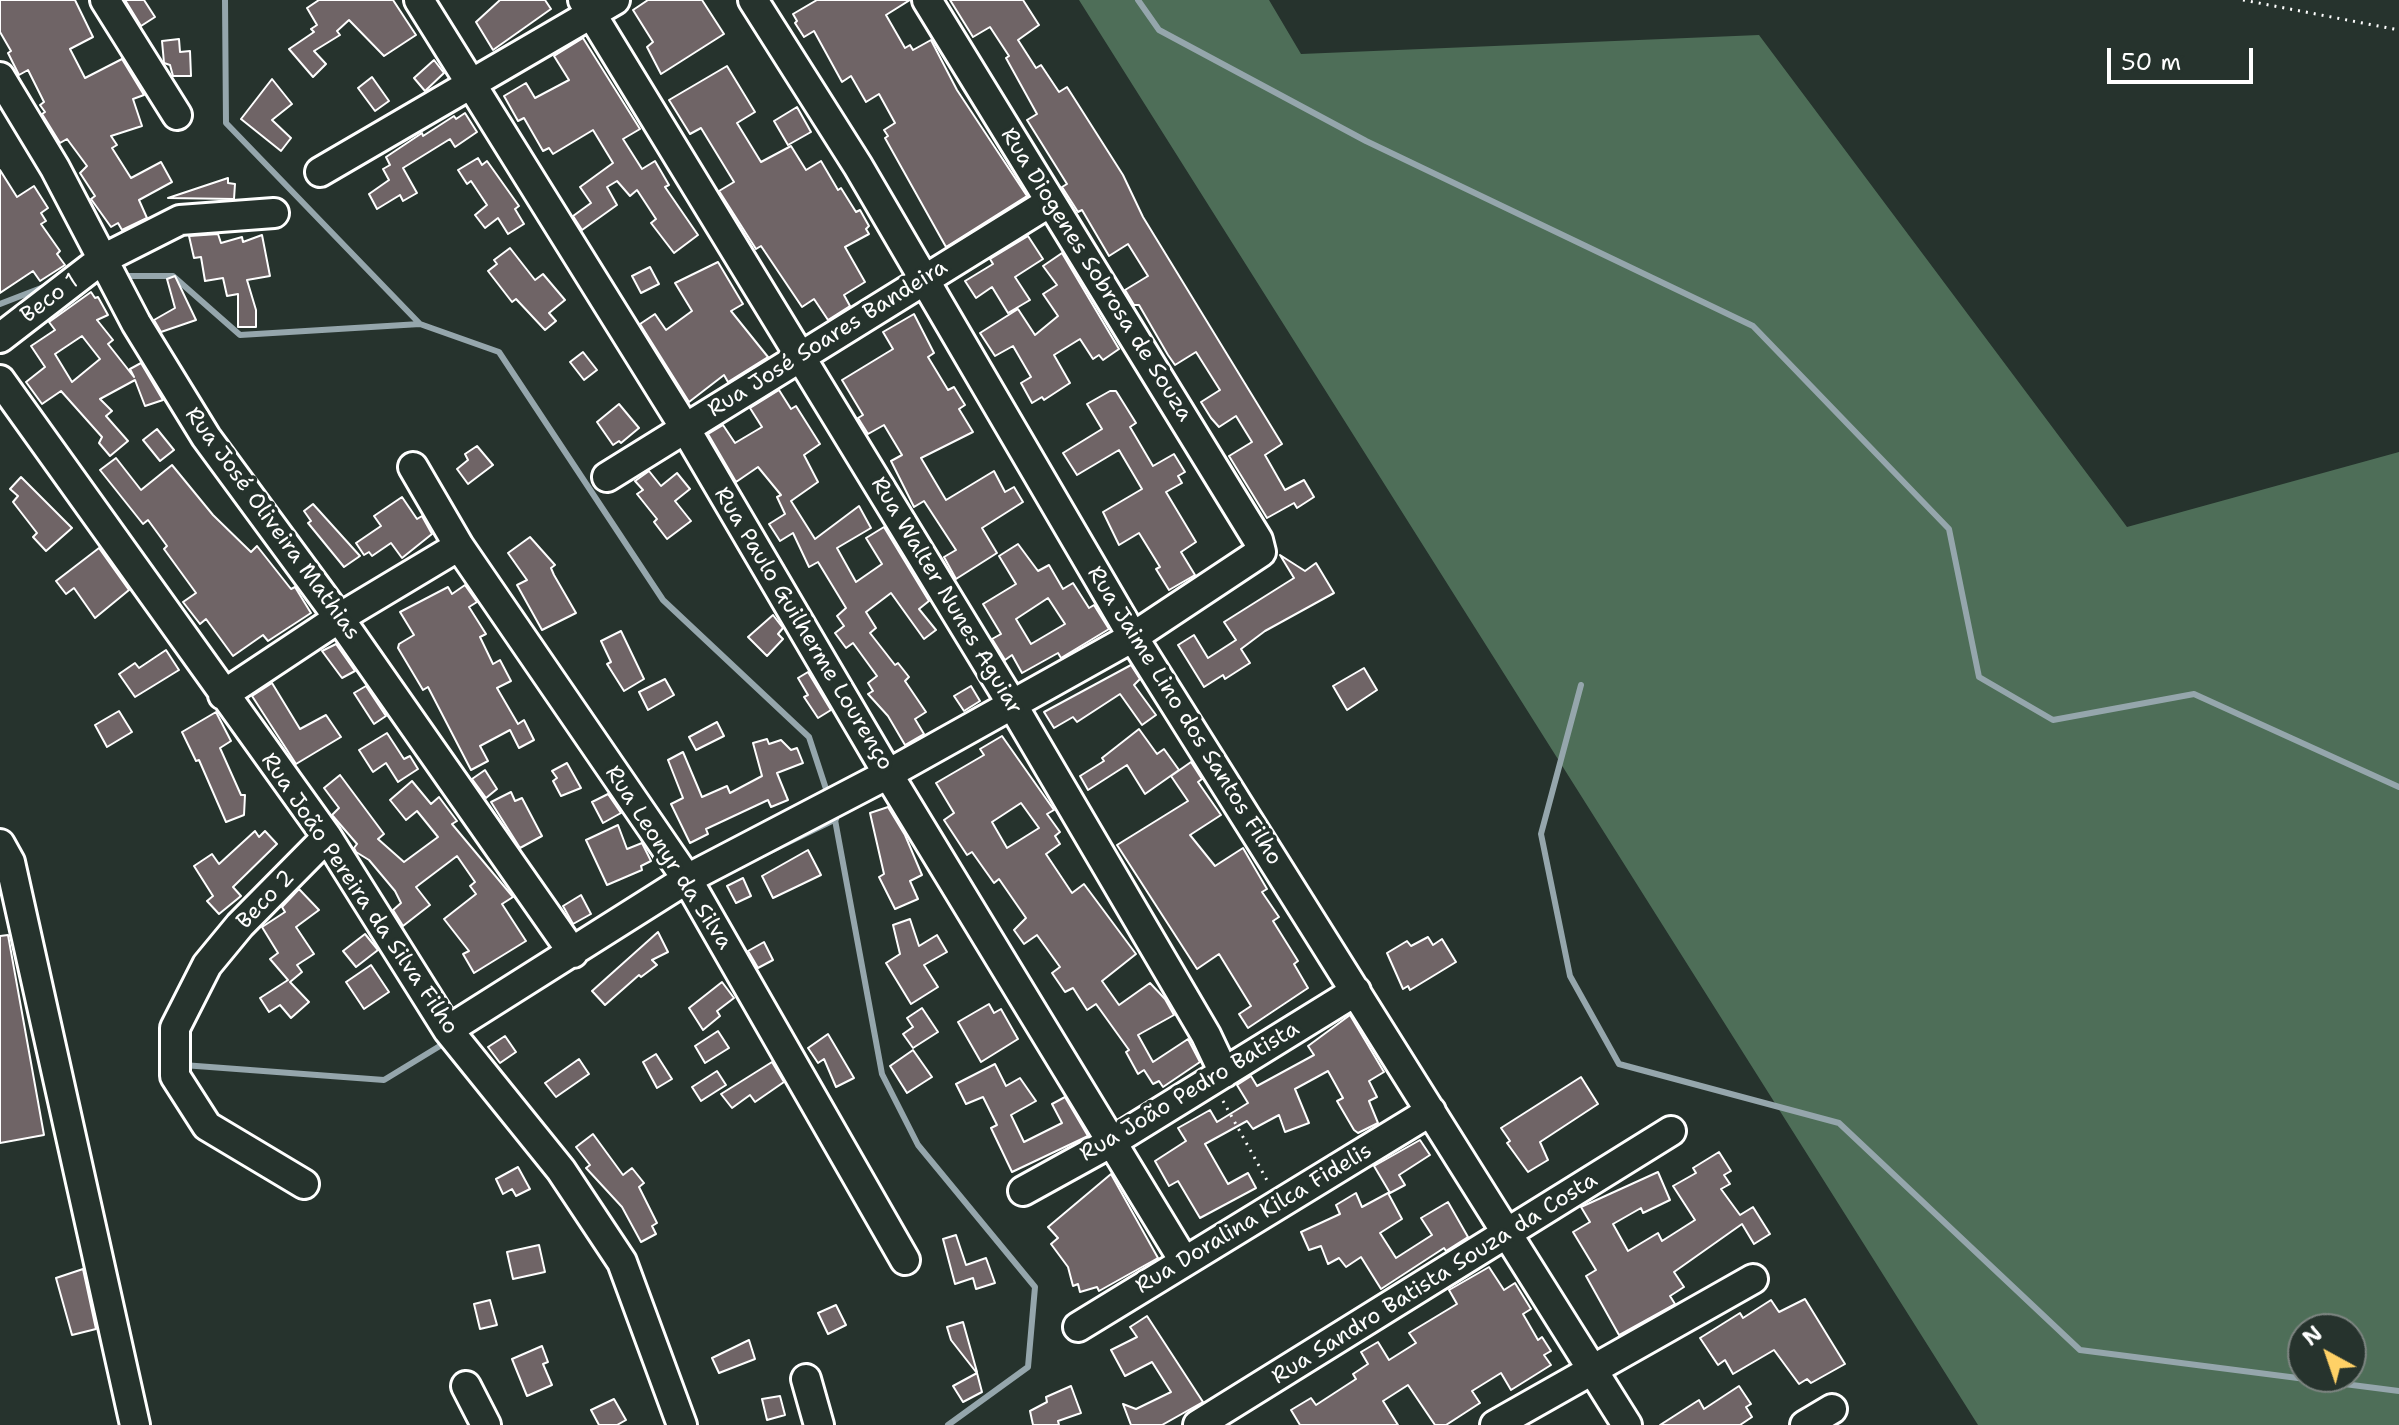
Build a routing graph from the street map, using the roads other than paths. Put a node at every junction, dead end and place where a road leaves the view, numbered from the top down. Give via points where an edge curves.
1 (105, 0) edge
2 (419, 0) edge
3 (753, 0) edge
4 (927, 0) edge
5 (596, 5) edge
6 (0, 77) edge
7 (470, 83) junction
8 (177, 115) dead end
9 (320, 172) dead end
10 (1050, 202) junction
11 (274, 213) dead end
12 (101, 260) junction
13 (923, 281) junction
14 (0, 338) edge
15 (800, 357) junction
16 (0, 380) edge
17 (685, 428) junction
18 (413, 467) dead end
19 (607, 477) dead end
20 (459, 546) junction
21 (339, 618) junction
22 (1133, 637) junction
23 (223, 695) junction
24 (1012, 704) junction
25 (888, 774) junction
26 (327, 837) junction
27 (0, 844) edge
28 (687, 879) junction
29 (573, 953) junction
30 (1356, 991) junction
31 (448, 1030) junction
32 (1224, 1073) junction
33 (1431, 1111) junction
34 (1671, 1131) dead end
35 (1110, 1143) junction
36 (304, 1184) dead end
37 (1023, 1191) dead end
38 (1508, 1235) junction
39 (905, 1260) dead end
40 (1184, 1261) junction
41 (1753, 1279) dead end
42 (1078, 1327) dead end
43 (1592, 1367) junction
44 (806, 1379) dead end
45 (466, 1386) dead end
46 (1832, 1409) dead end
47 (135, 1425) edge
48 (486, 1425) edge
49 (682, 1425) edge
50 (819, 1425) edge
51 (1198, 1425) edge
52 (1495, 1425) edge
53 (1627, 1425) edge
54 (1805, 1425) edge

1 - 8 street
2 - 7 street, Rua Paulo Guilherme Lourenço
3 - 13 street, Rua Jaime Lino dos Santos Filho via 824,109
4 - 10 street, Rua Diogenes Sobrosa de Souza
5 - 7 street
5 - 15 street, Rua Walter Nunes Aguiar
6 - 12 street, Rua José Oliveira Mathias via 55,168
7 - 9 street
7 - 17 street, Rua Paulo Guilherme Lourenço
10 - 13 street, Rua José Soares Bandeira
10 - 22 street, Rua Diogenes Sobrosa de Souza via 1261,552
11 - 12 street, Beco 1 via 180,220
12 - 14 street, Beco 1
12 - 21 street, Rua José Oliveira Mathias via 206,437
13 - 15 street, Rua José Soares Bandeira
13 - 22 street, Rua Jaime Lino dos Santos Filho
15 - 17 street, Rua José Soares Bandeira
15 - 24 street, Rua Walter Nunes Aguiar
16 - 23 street, Rua João Pereira da Silva Filho
17 - 19 street, Rua José Soares Bandeira
17 - 25 street, Rua Paulo Guilherme Lourenço
18 - 20 street, Rua Leonyr da Silva
20 - 21 street
20 - 28 street, Rua Leonyr da Silva
21 - 23 street
21 - 29 street, Rua José Oliveira Mathias
22 - 24 street
22 - 30 street, Rua Jaime Lino dos Santos Filho
23 - 26 street, Rua João Pereira da Silva Filho
24 - 25 street
24 - 32 street, Rua Walter Nunes Aguiar
25 - 28 street
25 - 35 street, Rua Paulo Guilherme Lourenço
26 - 31 street, Rua João Pereira da Silva Filho
26 - 36 street, Beco 2 via 207,965 175,1028 175,1076 207,1126
27 - 47 street via 13,877
28 - 29 street
28 - 39 street, Rua Leonyr da Silva
29 - 31 street
30 - 32 street, Rua João Pedro Batista
30 - 33 street, Rua Jaime Lino dos Santos Filho
31 - 49 street, Rua João Pereira da Silva Filho via 561,1170 622,1262
32 - 35 street, Rua João Pedro Batista
33 - 38 street, Rua Jaime Lino dos Santos Filho
33 - 40 street, Rua Doralina Kilca Fidelis
34 - 38 street, Rua Sandro Batista Souza da Costa
35 - 37 street, Rua João Pedro Batista
35 - 40 street, Rua Paulo Guilherme Lourenço
38 - 43 street, Rua Jaime Lino dos Santos Filho
38 - 51 street, Rua Sandro Batista Souza da Costa
40 - 42 street, Rua Doralina Kilca Fidelis
41 - 43 street
43 - 52 street
43 - 53 street, Rua Jaime Lino dos Santos Filho
44 - 50 street
45 - 48 street
46 - 54 street

